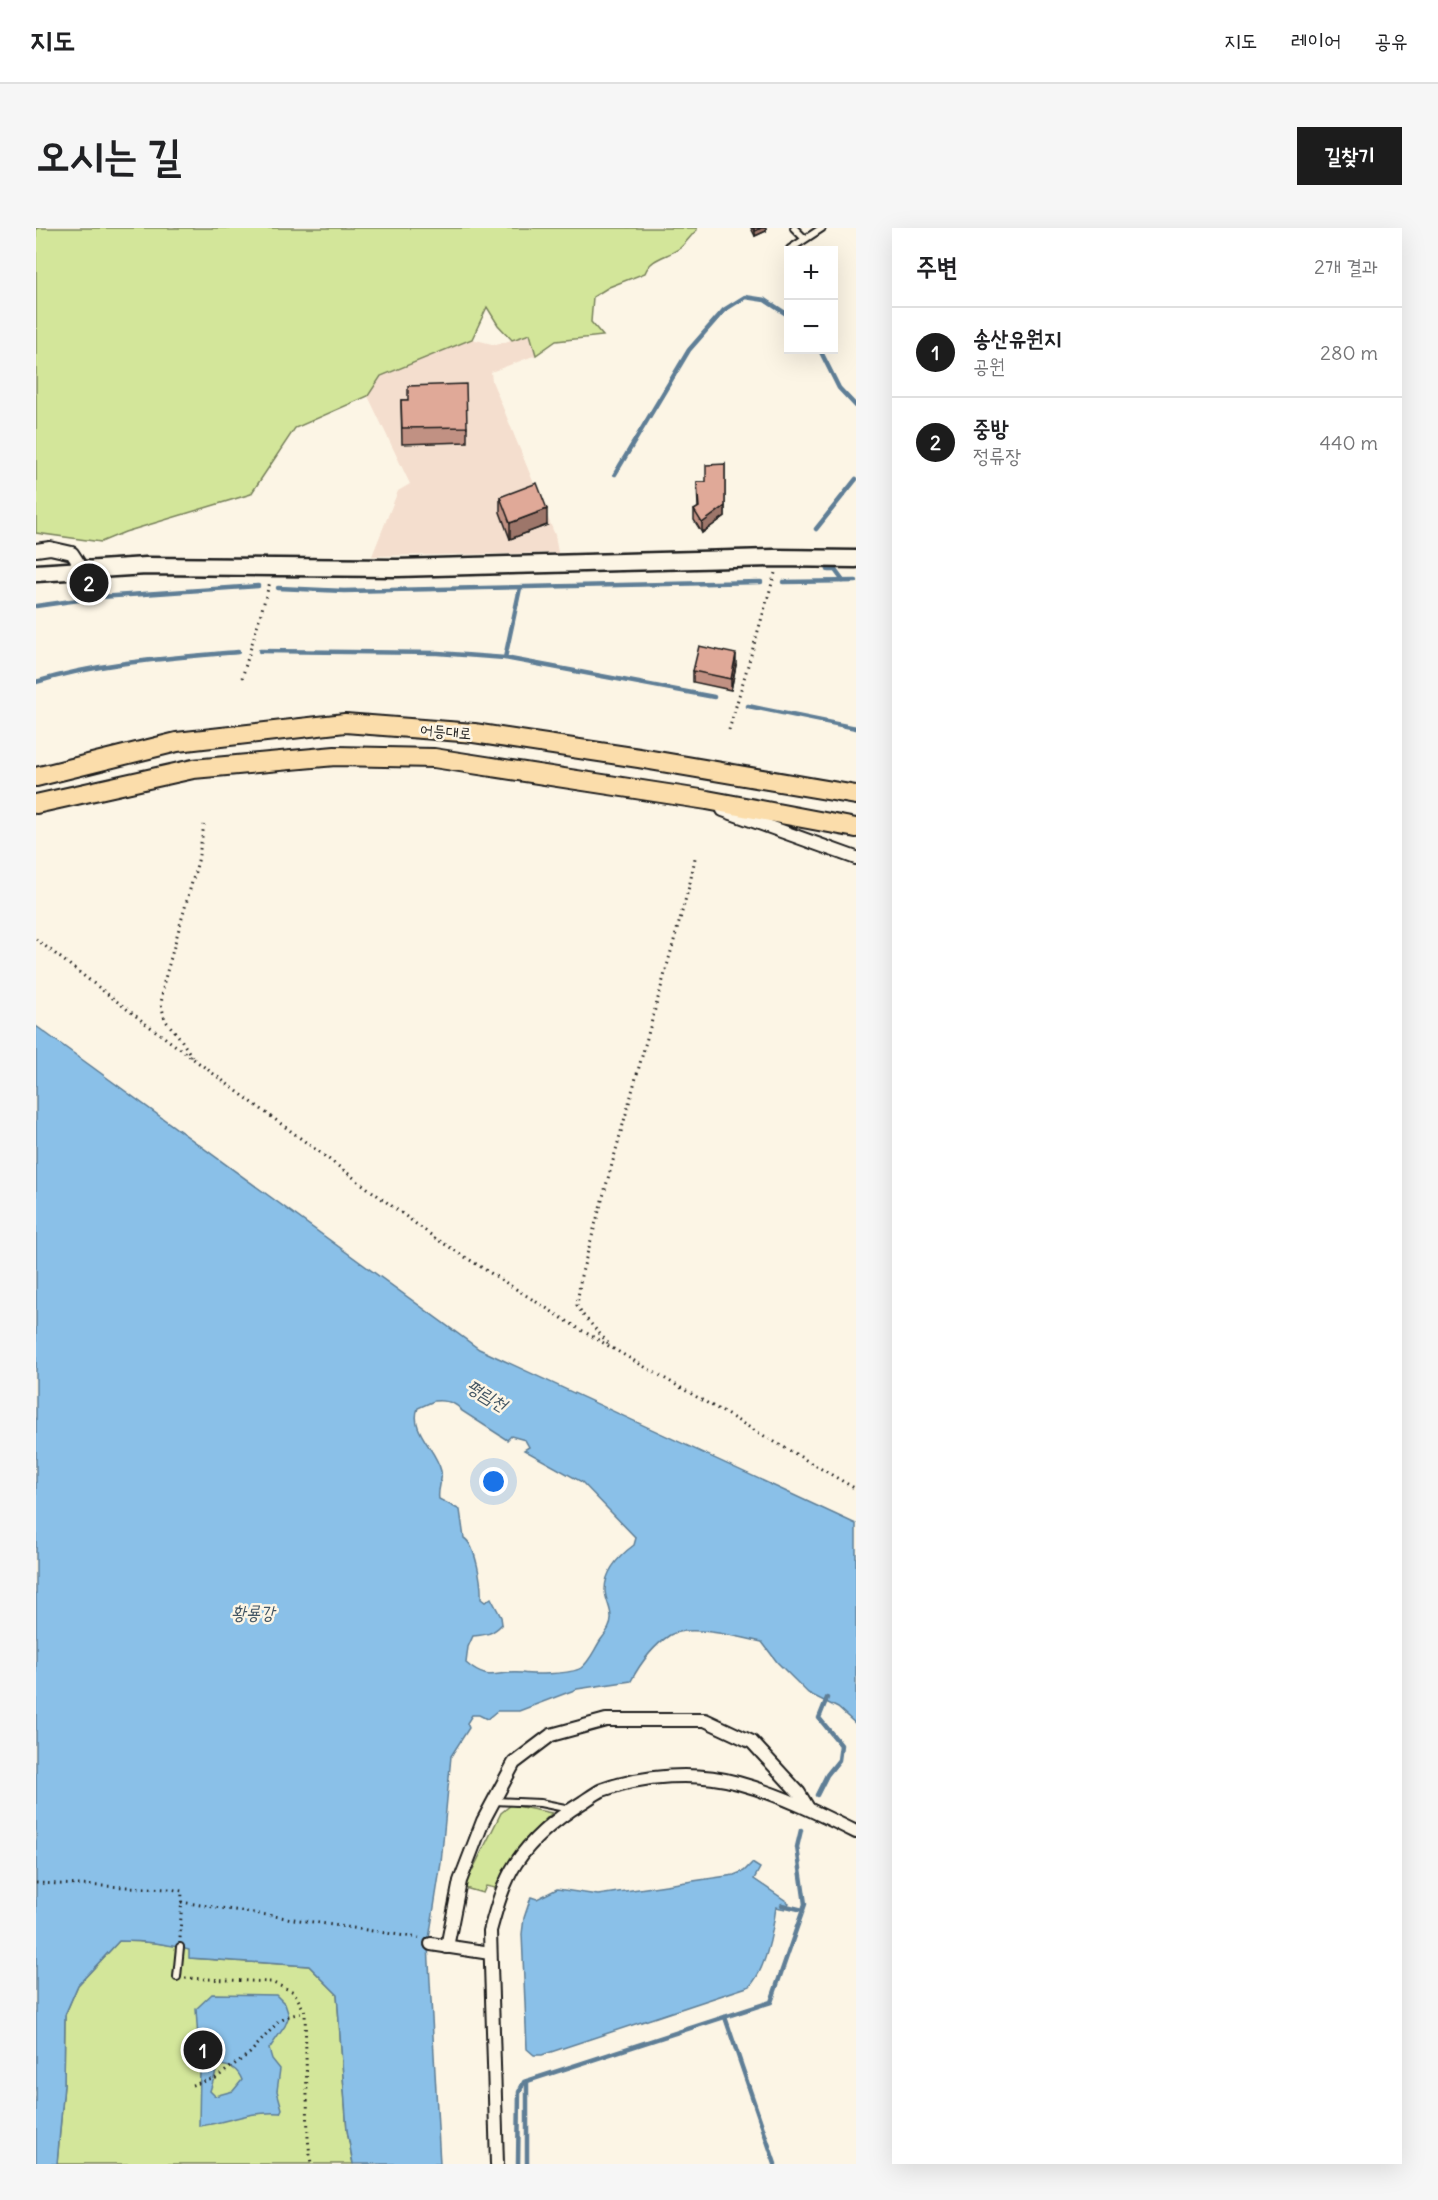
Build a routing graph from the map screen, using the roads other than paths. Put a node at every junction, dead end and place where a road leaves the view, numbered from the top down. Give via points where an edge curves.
1 (794, 228) edge
2 (822, 228) edge
3 (804, 238) junction
4 (794, 246) edge
5 (36, 550) edge
6 (856, 559) edge
7 (83, 570) junction
8 (36, 573) edge
9 (36, 777) edge
10 (856, 795) edge
11 (688, 797) junction
12 (36, 804) edge
13 (856, 828) edge
14 (856, 858) edge
15 (494, 1801) junction
16 (808, 1808) junction
17 (571, 1809) junction
18 (856, 1832) edge
19 (431, 1944) road end
20 (180, 1947) road end
21 (447, 1947) junction
22 (490, 1953) junction
23 (177, 1977) road end
24 (497, 2164) edge

1 - 3 lane
2 - 3 lane
3 - 4 lane
5 - 7 street via 50,548 72,553
6 - 7 main road via 487,567 146,566
7 - 8 main road
9 - 10 main road, 어등대로 via 177,742 345,723 474,733
11 - 12 main road, 어등대로 via 434,759 335,756 193,769
11 - 13 main road, 어등대로
11 - 14 street
15 - 16 street via 514,1763 551,1735 606,1720 705,1720 752,1742
15 - 17 lane
15 - 21 street via 460,1881
16 - 17 street via 737,1782 693,1776 643,1780 601,1790
16 - 18 street
17 - 22 street via 549,1826 515,1864 498,1902 490,1931
19 - 21 street
20 - 23 lane
21 - 22 street
22 - 24 street

